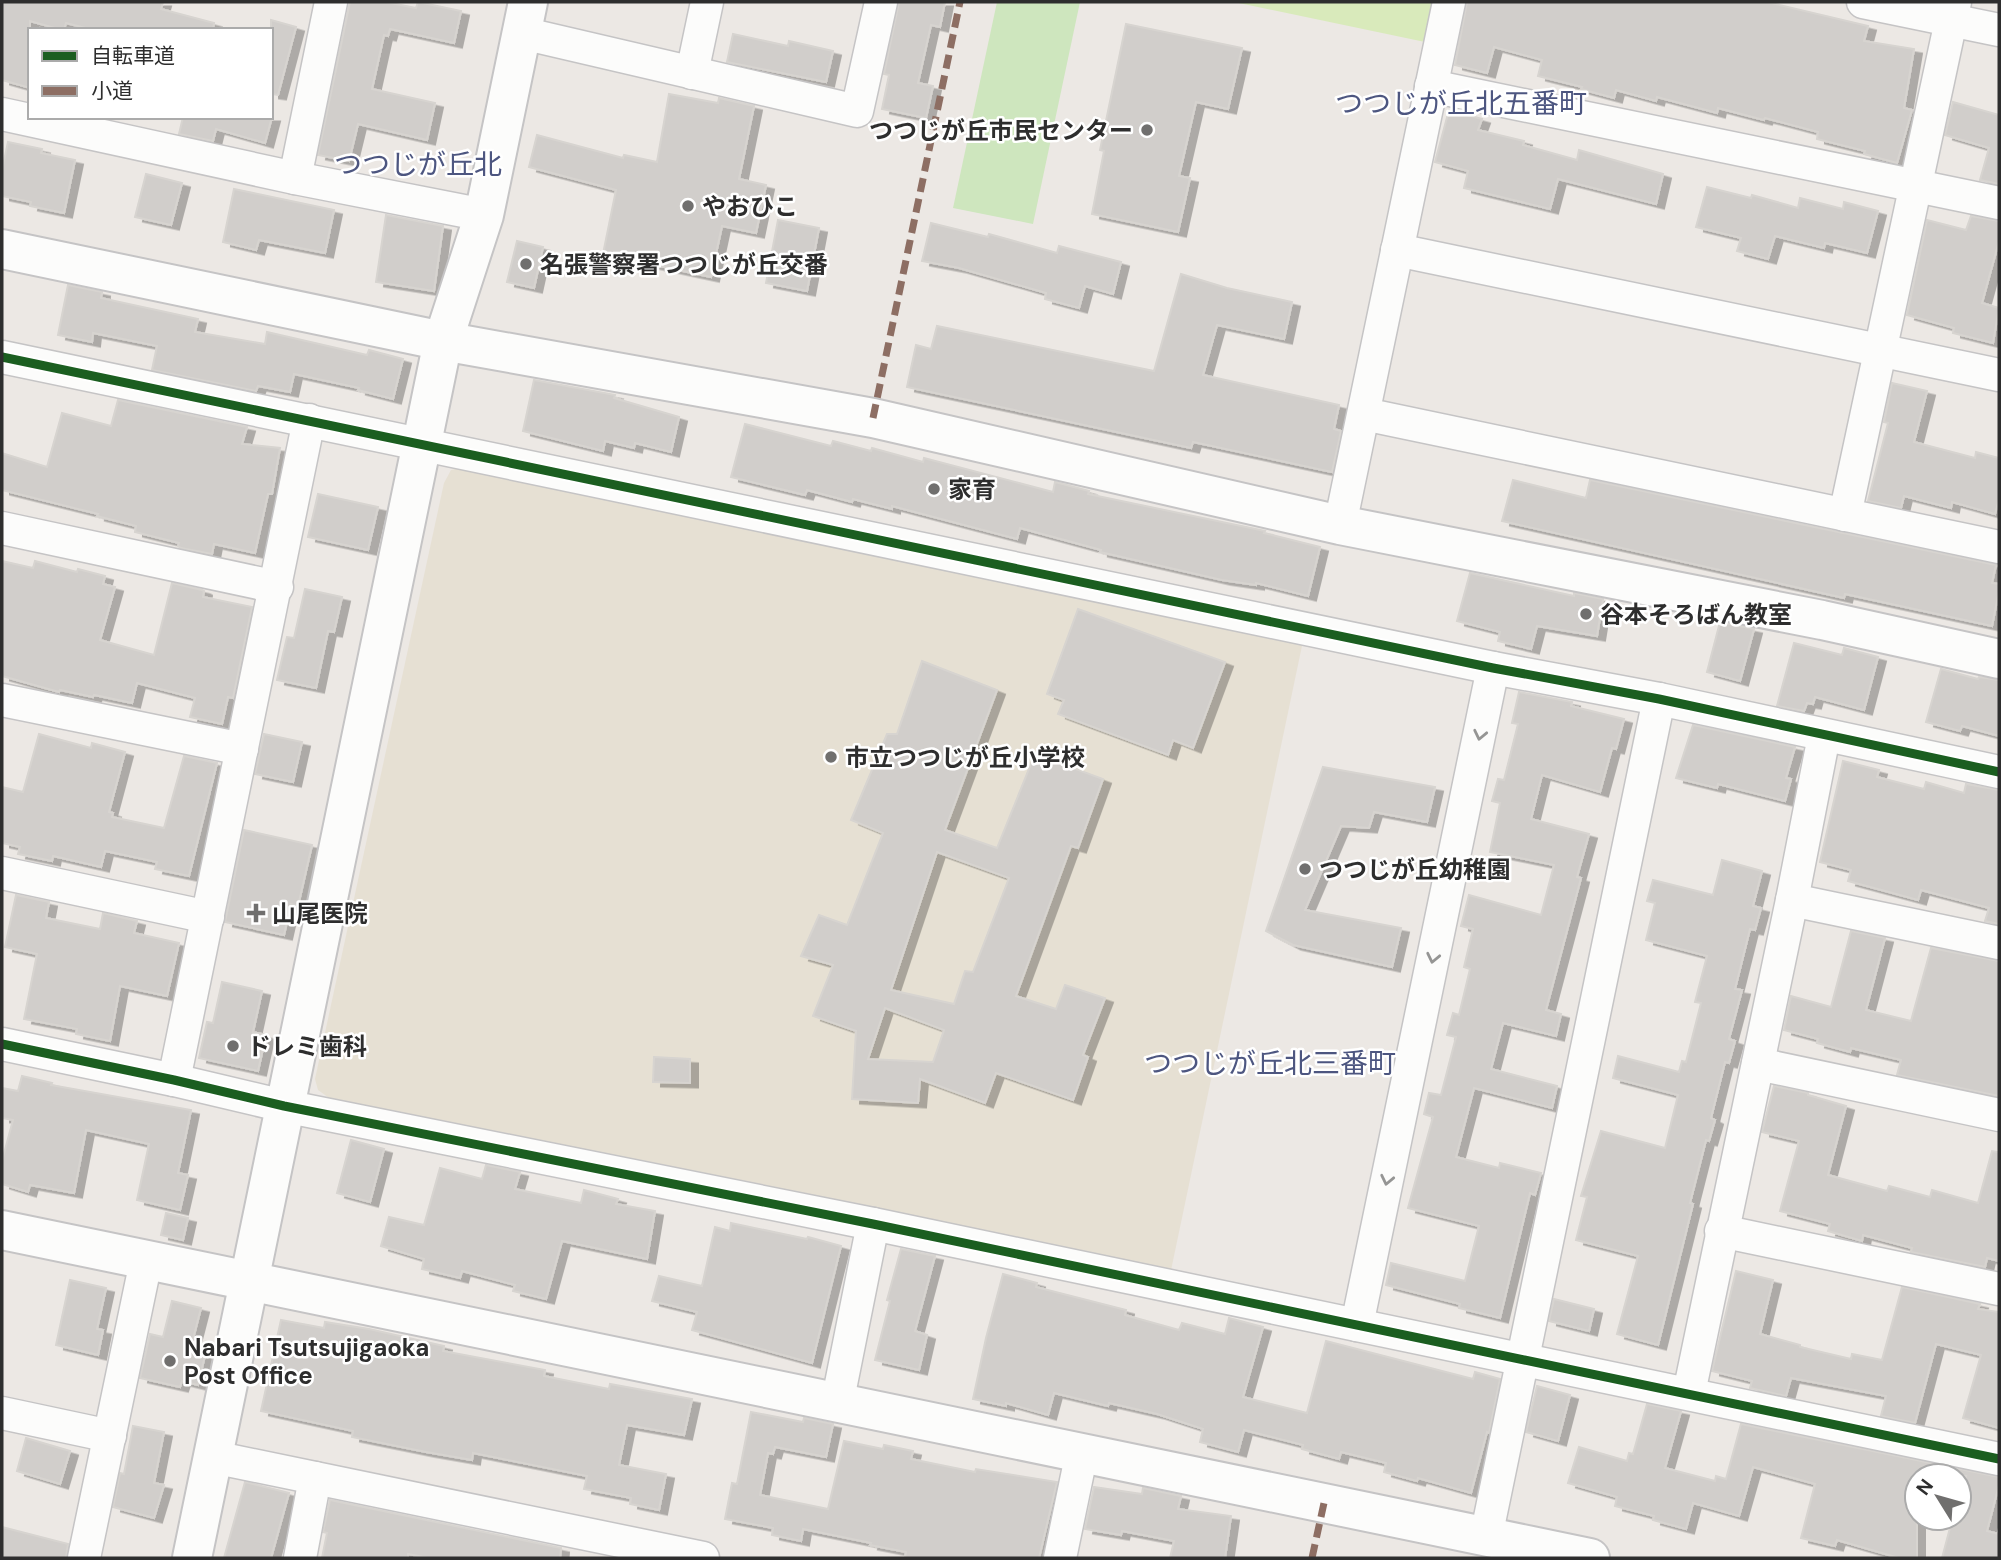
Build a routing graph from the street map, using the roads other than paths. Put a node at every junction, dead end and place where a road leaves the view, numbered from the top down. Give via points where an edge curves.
1 (707, 2) edge
2 (881, 2) edge
3 (1449, 2) edge
4 (1863, 2) edge
5 (323, 3) edge
6 (1953, 11) edge
7 (525, 18) edge
8 (1999, 30) edge
9 (692, 73) junction
10 (1431, 86) junction
11 (2, 114) edge
12 (295, 178) junction
13 (1916, 186) junction
14 (1999, 203) edge
15 (484, 215) junction
16 (2, 249) edge
17 (1397, 250) junction
18 (443, 341) junction
19 (1881, 350) junction
20 (2, 357) edge
21 (1999, 375) edge
22 (1364, 414) junction
23 (309, 420) junction
24 (422, 443) junction
25 (1845, 515) junction
26 (1340, 525) junction
27 (2, 528) edge
28 (1999, 547) edge
29 (277, 587) junction
30 (1999, 659) edge
31 (1493, 668) junction
32 (1659, 699) junction
33 (2, 700) edge
34 (1824, 736) junction
35 (242, 750) junction
36 (1999, 772) edge
37 (2, 873) edge
38 (1792, 900) junction
39 (208, 917) junction
40 (1999, 943) edge
41 (2, 1044) edge
42 (1758, 1063) junction
43 (174, 1080) junction
44 (284, 1106) junction
45 (1999, 1115) edge
46 (873, 1224) junction
47 (2, 1230) edge
48 (1721, 1231) junction
49 (146, 1261) junction
50 (250, 1281) junction
51 (1999, 1289) edge
52 (1357, 1325) junction
53 (1522, 1360) junction
54 (1689, 1393) junction
55 (837, 1404) junction
56 (2, 1413) edge
57 (110, 1436) junction
58 (1083, 1452) junction
59 (213, 1457) junction
60 (1999, 1459) edge
61 (315, 1478) junction
62 (1486, 1537) junction
63 (84, 1558) edge
64 (192, 1558) edge
65 (300, 1558) edge
66 (703, 1558) edge
67 (1060, 1558) edge
68 (1590, 1558) edge

1 - 9 street
2 - 9 street via 857,111
3 - 10 street
4 - 6 street
5 - 12 street
6 - 8 street
6 - 13 street
7 - 9 street
7 - 15 street
10 - 13 street
10 - 17 street
11 - 12 street
12 - 15 street
13 - 14 street
13 - 19 street
15 - 18 street
16 - 18 street
17 - 19 street
17 - 22 street
18 - 24 street
18 - 26 street via 873,418
19 - 21 street
19 - 25 street
20 - 23 street
22 - 25 street
22 - 26 street
23 - 24 street
23 - 29 street
24 - 31 street
24 - 44 street
25 - 28 street
26 - 30 street
27 - 29 street
29 - 35 street
31 - 32 street
31 -> 52 street
32 - 34 street
32 - 53 street
33 - 35 street
34 - 36 street
34 - 38 street
35 - 39 street
37 - 39 street
38 - 40 street
38 - 42 street
39 - 43 street
41 - 43 street
42 - 45 street
42 - 48 street
43 - 44 street
44 - 46 street
44 - 50 street
46 - 52 street
46 - 55 street
47 - 49 street
48 - 51 street
48 - 54 street
49 - 50 street
49 - 57 street
50 - 55 street
50 - 59 street
52 - 53 street
53 - 54 street
53 - 62 street
54 - 60 street
55 - 58 street
56 - 57 street
57 - 63 street
58 - 62 street
58 - 67 street
59 - 61 street
59 - 64 street
61 - 65 street
61 - 66 street
62 - 68 street

